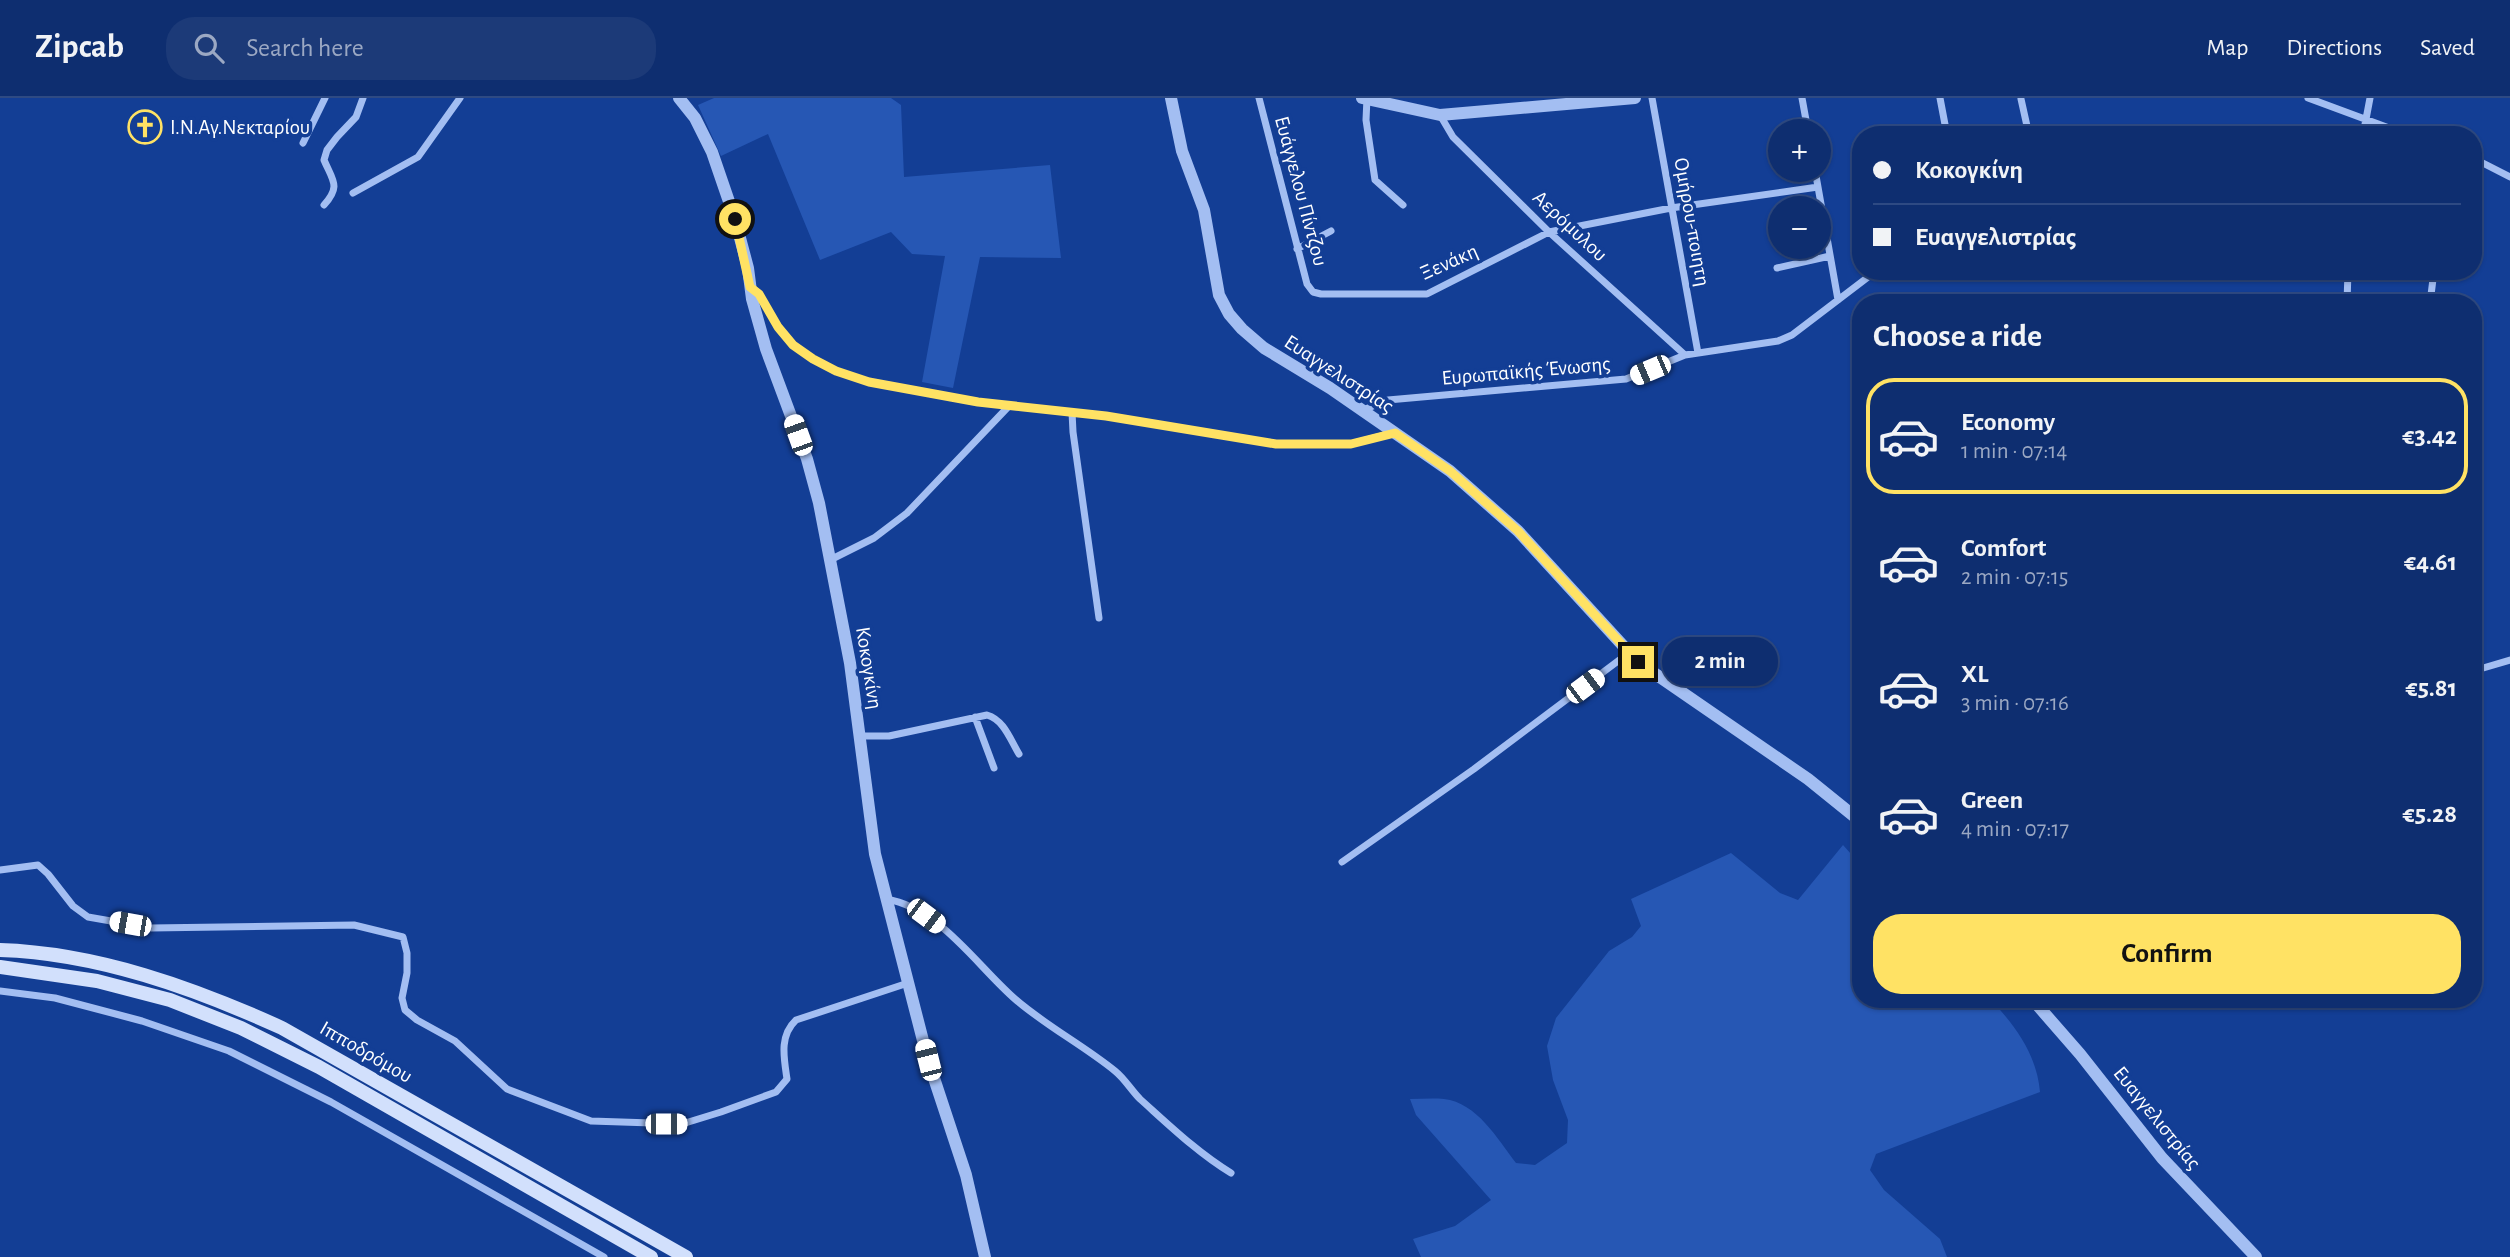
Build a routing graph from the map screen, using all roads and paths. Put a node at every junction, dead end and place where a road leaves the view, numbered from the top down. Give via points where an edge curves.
1 (325, 98) edge
2 (363, 98) edge
3 (460, 98) edge
4 (679, 98) edge
5 (1171, 98) edge
6 (1259, 98) edge
7 (1365, 98) edge
8 (1636, 98) edge
9 (1652, 98) edge
10 (1802, 98) edge
11 (1940, 98) edge
12 (2308, 98) edge
13 (2370, 98) edge
14 (2021, 99) edge
15 (1532, 103) edge
16 (1416, 105) edge
17 (1440, 115) junction
18 (1806, 119) edge
19 (2365, 120) junction
20 (1945, 126) edge
21 (2027, 126) edge
22 (2364, 126) edge
23 (2382, 126) edge
24 (303, 142) dead end
25 (2482, 163) edge
26 (2510, 177) edge
27 (1817, 182) edge
28 (1818, 187) junction
29 (353, 193) dead end
30 (1820, 196) edge
31 (324, 205) dead end
32 (1403, 205) dead end
33 (1671, 208) junction
34 (1331, 232) dead end
35 (1549, 232) junction
36 (1297, 248) junction
37 (1817, 259) edge
38 (1831, 259) edge
39 (1777, 268) dead end
40 (1864, 280) edge
41 (750, 287) junction
42 (1313, 292) joint
43 (1838, 300) junction
44 (1698, 353) junction
45 (1685, 355) junction
46 (1008, 407) junction
47 (1363, 410) junction
48 (1072, 412) junction
49 (1395, 433) junction
50 (830, 560) junction
51 (1099, 618) dead end
52 (1630, 652) junction
53 (2510, 660) edge
54 (2482, 668) edge
55 (975, 717) junction
56 (859, 736) junction
57 (1019, 754) dead end
58 (994, 768) dead end
59 (1852, 815) edge
60 (1342, 862) dead end
61 (0, 870) edge
62 (886, 899) junction
63 (0, 950) edge
64 (0, 967) edge
65 (908, 982) junction
66 (0, 991) edge
67 (2040, 1008) edge
68 (1231, 1173) dead end
69 (604, 1257) edge
70 (651, 1257) edge
71 (686, 1257) edge
72 (985, 1257) edge
73 (2256, 1257) edge

1 - 24 street
2 - 31 street via 356,117 327,150 324,160 335,182 334,194
3 - 29 street via 418,157
4 - 41 street, Κοκογκίνη via 712,152 735,219
5 - 47 street, Ευαγγελιστρίας via 1182,151 1204,210 1219,295 1229,314 1264,348
6 - 36 street, Ευάγγελου Πίντζου
7 - 16 street
7 - 32 street via 1375,180
8 - 15 street
9 - 33 street, Ομήρου-ποιητη
10 - 18 street
11 - 20 street
12 - 19 street
13 - 19 street
14 - 21 street
15 - 17 street
16 - 17 street
17 - 35 street, Αερόμυλου via 1452,137
19 - 22 street
19 - 23 street
25 - 26 street
27 - 28 street
28 - 30 street
28 - 33 street, Ξενάκη
33 - 35 street, Ξενάκη
33 - 44 street, Ομήρου-ποιητη
34 - 36 street
35 - 42 street, Ξενάκη via 1427,294
35 - 45 street, Αερόμυλου
36 - 42 street, Ευάγγελου Πίντζου
37 - 39 street
38 - 43 street
40 - 43 street, Ευρωπαϊκής Ένωσης
41 - 46 street via 793,345 836,371 869,382
41 - 50 street, Κοκογκίνη via 766,349 807,459
43 - 44 street, Ευρωπαϊκής Ένωσης via 1778,341
44 - 45 street, Ευρωπαϊκής Ένωσης
45 - 47 street, Ευρωπαϊκής Ένωσης via 1626,379 1388,400
46 - 48 street
46 - 50 street via 907,513 874,538
47 - 49 street, Ευαγγελιστρίας
48 - 49 street via 1276,444 1351,444
48 - 51 street
49 - 52 street, Ευαγγελιστρίας via 1450,471 1518,531
50 - 56 street, Κοκογκίνη
52 - 59 street, Ευαγγελιστρίας
52 - 60 street
53 - 54 street
55 - 56 street via 888,736
55 - 57 street via 994,717
55 - 58 street
56 - 62 street, Κοκογκίνη via 872,841
61 - 65 street via 38,865 88,917 151,928 354,925 403,937 407,953 405,1010 455,1041 507,1089 591,1121 682,1124 776,1091 787,1079 784,1037 796,1020
62 - 65 street, Κοκογκίνη
62 - 68 street via 911,905 940,928 1015,999 1116,1071 1187,1141
63 - 71 main road, Ιπποδρόμου via 88,961 226,1002 282,1028
64 - 70 main road, Ιπποδρόμου via 97,981 170,1000 241,1028 319,1067
65 - 72 street, Κοκογκίνη via 966,1175
66 - 69 street via 55,998 142,1021 229,1052 331,1102
67 - 73 street, Ευαγγελιστρίας via 2162,1158

